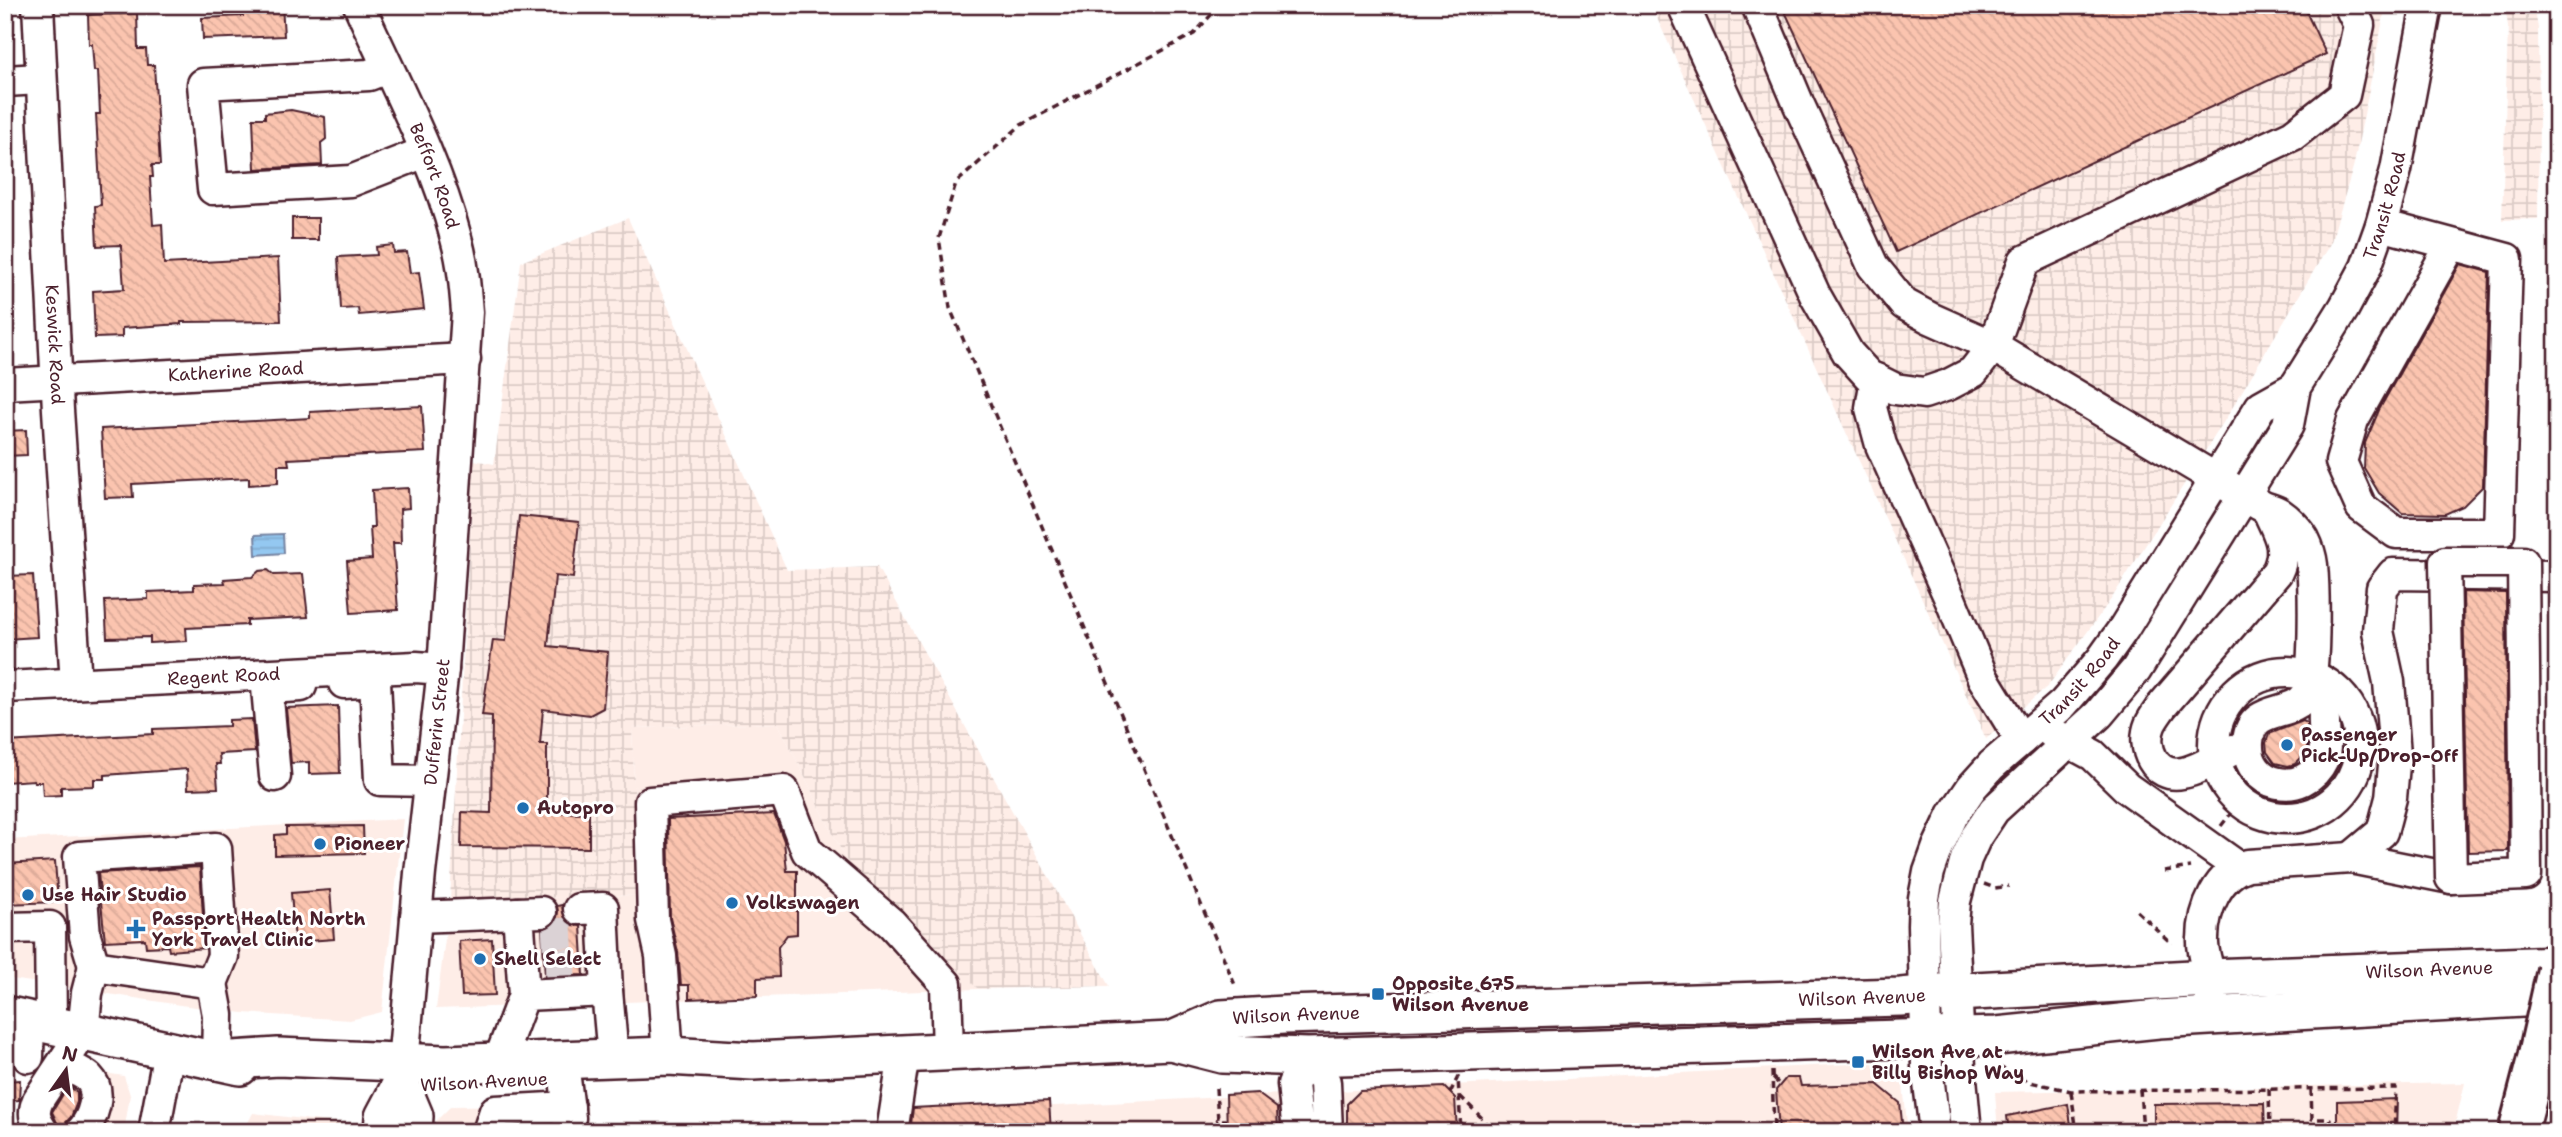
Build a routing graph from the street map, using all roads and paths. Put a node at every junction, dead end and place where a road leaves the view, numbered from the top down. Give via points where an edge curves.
1 (37, 5) edge
2 (359, 5) edge
3 (1220, 5) edge
4 (1683, 5) edge
5 (1757, 5) edge
6 (2350, 5) edge
7 (2427, 5) edge
8 (387, 68) junction
9 (40, 79) junction
10 (5, 81) edge
11 (425, 152) junction
12 (2381, 225) junction
13 (2451, 245) junction
14 (1993, 346) junction
15 (465, 359) junction
16 (1876, 379) junction
17 (56, 381) junction
18 (5, 384) edge
19 (2295, 387) junction
20 (2217, 478) junction
21 (2256, 503) junction
22 (2440, 575) junction
23 (2515, 576) junction
24 (2557, 576) edge
25 (443, 669) junction
26 (340, 677) junction
27 (2320, 680) junction
28 (266, 681) junction
29 (76, 683) junction
30 (5, 687) edge
31 (2030, 733) junction
32 (2068, 742) junction
33 (2248, 742) junction
34 (2214, 759) junction
35 (275, 776) dead end
36 (430, 781) junction
37 (2231, 813) dead end
38 (2225, 821) dead end
39 (2350, 858) junction
40 (2191, 867) dead end
41 (2238, 867) junction
42 (2164, 871) dead end
43 (2451, 878) junction
44 (1983, 884) dead end
45 (2009, 886) dead end
46 (2137, 911) dead end
47 (416, 917) junction
48 (588, 924) dead end
49 (5, 928) edge
50 (2172, 944) dead end
51 (94, 967) junction
52 (2557, 968) edge
53 (599, 972) junction
54 (2210, 978) junction
55 (212, 983) junction
56 (1235, 985) dead end
57 (1940, 993) junction
58 (524, 995) junction
59 (2557, 996) edge
60 (1305, 1014) junction
61 (2211, 1016) junction
62 (42, 1023) edge
63 (1942, 1036) junction
64 (1171, 1041) junction
65 (169, 1051) junction
66 (948, 1052) junction
67 (904, 1054) junction
68 (612, 1056) junction
69 (667, 1056) junction
70 (28, 1057) dead end
71 (1308, 1057) junction
72 (217, 1061) junction
73 (499, 1061) junction
74 (753, 1061) junction
75 (63, 1063) junction
76 (1772, 1066) dead end
77 (1999, 1067) dead end
78 (402, 1074) junction
79 (1773, 1078) junction
80 (1780, 1085) dead end
81 (1216, 1088) dead end
82 (2311, 1088) junction
83 (2140, 1089) junction
84 (2269, 1089) junction
85 (2071, 1091) junction
86 (1450, 1093) dead end
87 (1459, 1095) junction
88 (567, 1106) edge
89 (1218, 1120) junction
90 (1486, 1122) dead end
91 (1206, 1127) dead end
92 (43, 1132) edge
93 (81, 1132) edge
94 (154, 1132) edge
95 (383, 1132) edge
96 (413, 1132) edge
97 (488, 1132) edge
98 (892, 1132) edge
99 (1225, 1132) edge
100 (1298, 1132) edge
101 (1327, 1132) edge
102 (1461, 1132) edge
103 (1773, 1132) edge
104 (1934, 1132) edge
105 (1966, 1132) edge
106 (2077, 1132) edge
107 (2143, 1132) edge
108 (2270, 1132) edge
109 (2330, 1132) edge
110 (2394, 1132) edge
111 (2518, 1132) edge

1 - 9 street, Keswick Road
2 - 8 street, Beffort Road
3 - 56 path via 1194,34 1021,125 957,183 939,238 950,308
4 - 16 street via 1815,295 1848,353
5 - 14 street via 1873,266 1904,304
6 - 14 street via 2359,25 2344,95 2293,135 2024,261
7 - 12 street, Transit Road
8 - 11 street, Beffort Road
8 - 11 street via 369,75 203,84 213,189 351,181
9 - 10 street
9 - 17 street, Keswick Road
11 - 15 street, Beffort Road via 457,239 467,312
12 - 13 street
12 - 19 street, Transit Road via 2366,267
13 - 13 street via 2507,259 2499,533 2396,533 2361,507 2341,462 2353,420
14 - 16 street via 1972,372 1924,393 1895,389
14 - 20 street
15 - 17 street, Katherine Road
15 - 25 street, Dufferin Street
16 - 31 street via 1871,408 1881,445 1983,678
17 - 18 street, Katherine Road
17 - 29 street, Keswick Road
19 - 20 street, Transit Road via 2261,406
19 - 21 street, Transit Road via 2288,425
20 - 21 street
20 - 31 street, Transit Road via 2124,628 2083,683
21 - 27 street via 2277,511 2293,525 2309,552
21 - 32 street, Transit Road via 2136,670
21 - 34 street via 2283,543 2277,572 2162,706 2147,742 2150,757 2171,774 2182,774
22 - 23 street
22 - 23 street via 2442,868 2518,864
22 - 39 street via 2393,574 2382,588 2378,631 2389,681 2395,754 2391,798 2382,832
23 - 24 street
25 - 26 street, Regent Road via 416,667
25 - 36 street, Dufferin Street
26 - 28 street, Regent Road
26 - 36 street via 375,681 380,780
27 - 33 street via 2301,702 2268,713 2253,724
27 - 33 street via 2324,756 2316,770 2288,785 2272,783 2251,762
27 - 34 street via 2275,672 2242,687 2221,712
27 - 34 street via 2345,698 2360,733 2361,753 2354,776 2333,804 2301,818 2268,817 2240,802
28 - 29 street, Regent Road
28 - 35 street
29 - 30 street, Regent Road
31 - 32 street
31 - 57 street, Transit Road via 1972,787 1953,815 1929,872 1924,898
32 - 41 street via 2093,755 2127,788
32 - 57 street, Transit Road via 1994,810 1976,837 1955,901
33 - 34 street
36 - 47 street, Dufferin Street
37 - 38 path
39 - 41 street
39 - 43 street
40 - 42 path
41 - 54 street via 2210,901 2203,938
43 - 43 street, bridge via 2445,562 2523,562 2526,875
44 - 45 path
46 - 50 path
47 - 58 street via 530,923 533,964
47 - 78 street, Dufferin Street
48 - 53 street
49 - 62 street via 50,927
51 - 55 street
51 - 55 street via 85,936 79,857 216,848 223,956
51 - 62 street via 87,993
52 - 54 main road, Wilson Avenue
52 - 111 highway, bridge
53 - 58 street
53 - 68 street
54 - 57 main road, Wilson Avenue
54 - 61 street
55 - 72 street via 218,1014
57 - 60 main road, Wilson Avenue via 1900,998
57 - 63 street
58 - 73 street
59 - 61 main road, Wilson Avenue
60 - 64 main road, Wilson Avenue via 1221,1019
60 - 71 main road
61 - 63 main road, Wilson Avenue via 1997,1036
62 - 65 main road, Wilson Avenue
62 - 70 street
62 - 75 street
63 - 71 main road, Wilson Avenue
63 - 104 street
63 - 105 street
64 - 66 main road, Wilson Avenue
64 - 71 main road, Wilson Avenue via 1222,1054
65 - 72 main road, Wilson Avenue
65 - 94 street
66 - 67 main road, Wilson Avenue
66 - 69 street via 946,984 892,924 807,851 784,791 650,802 653,920 661,956
67 - 74 main road, Wilson Avenue
67 - 98 street
68 - 69 main road, Wilson Avenue
68 - 73 main road, Wilson Avenue
69 - 74 main road, Wilson Avenue
71 - 100 street via 1293,1084
71 - 101 street via 1325,1082
72 - 78 main road, Wilson Avenue via 278,1057
73 - 78 main road, Wilson Avenue via 445,1064
74 - 88 main road, Wilson Avenue via 684,1073
75 - 92 street via 34,1109
75 - 93 street via 88,1077 94,1086 95,1102
76 - 79 path
77 - 85 path via 2030,1082
78 - 88 main road, Wilson Avenue
78 - 95 main road, Dufferin Street via 384,1117
78 - 96 main road, Dufferin Street via 414,1116
79 - 80 path
79 - 103 path
81 - 89 path
82 - 84 path
82 - 109 path via 2312,1119 2330,1119
82 - 110 path via 2396,1088
83 - 84 path
83 - 85 path
83 - 107 path
84 - 108 path
85 - 106 path
86 - 87 path via 1458,1077
87 - 90 path
87 - 102 path
88 - 97 street via 495,1111
89 - 91 path
89 - 99 path via 1225,1120

